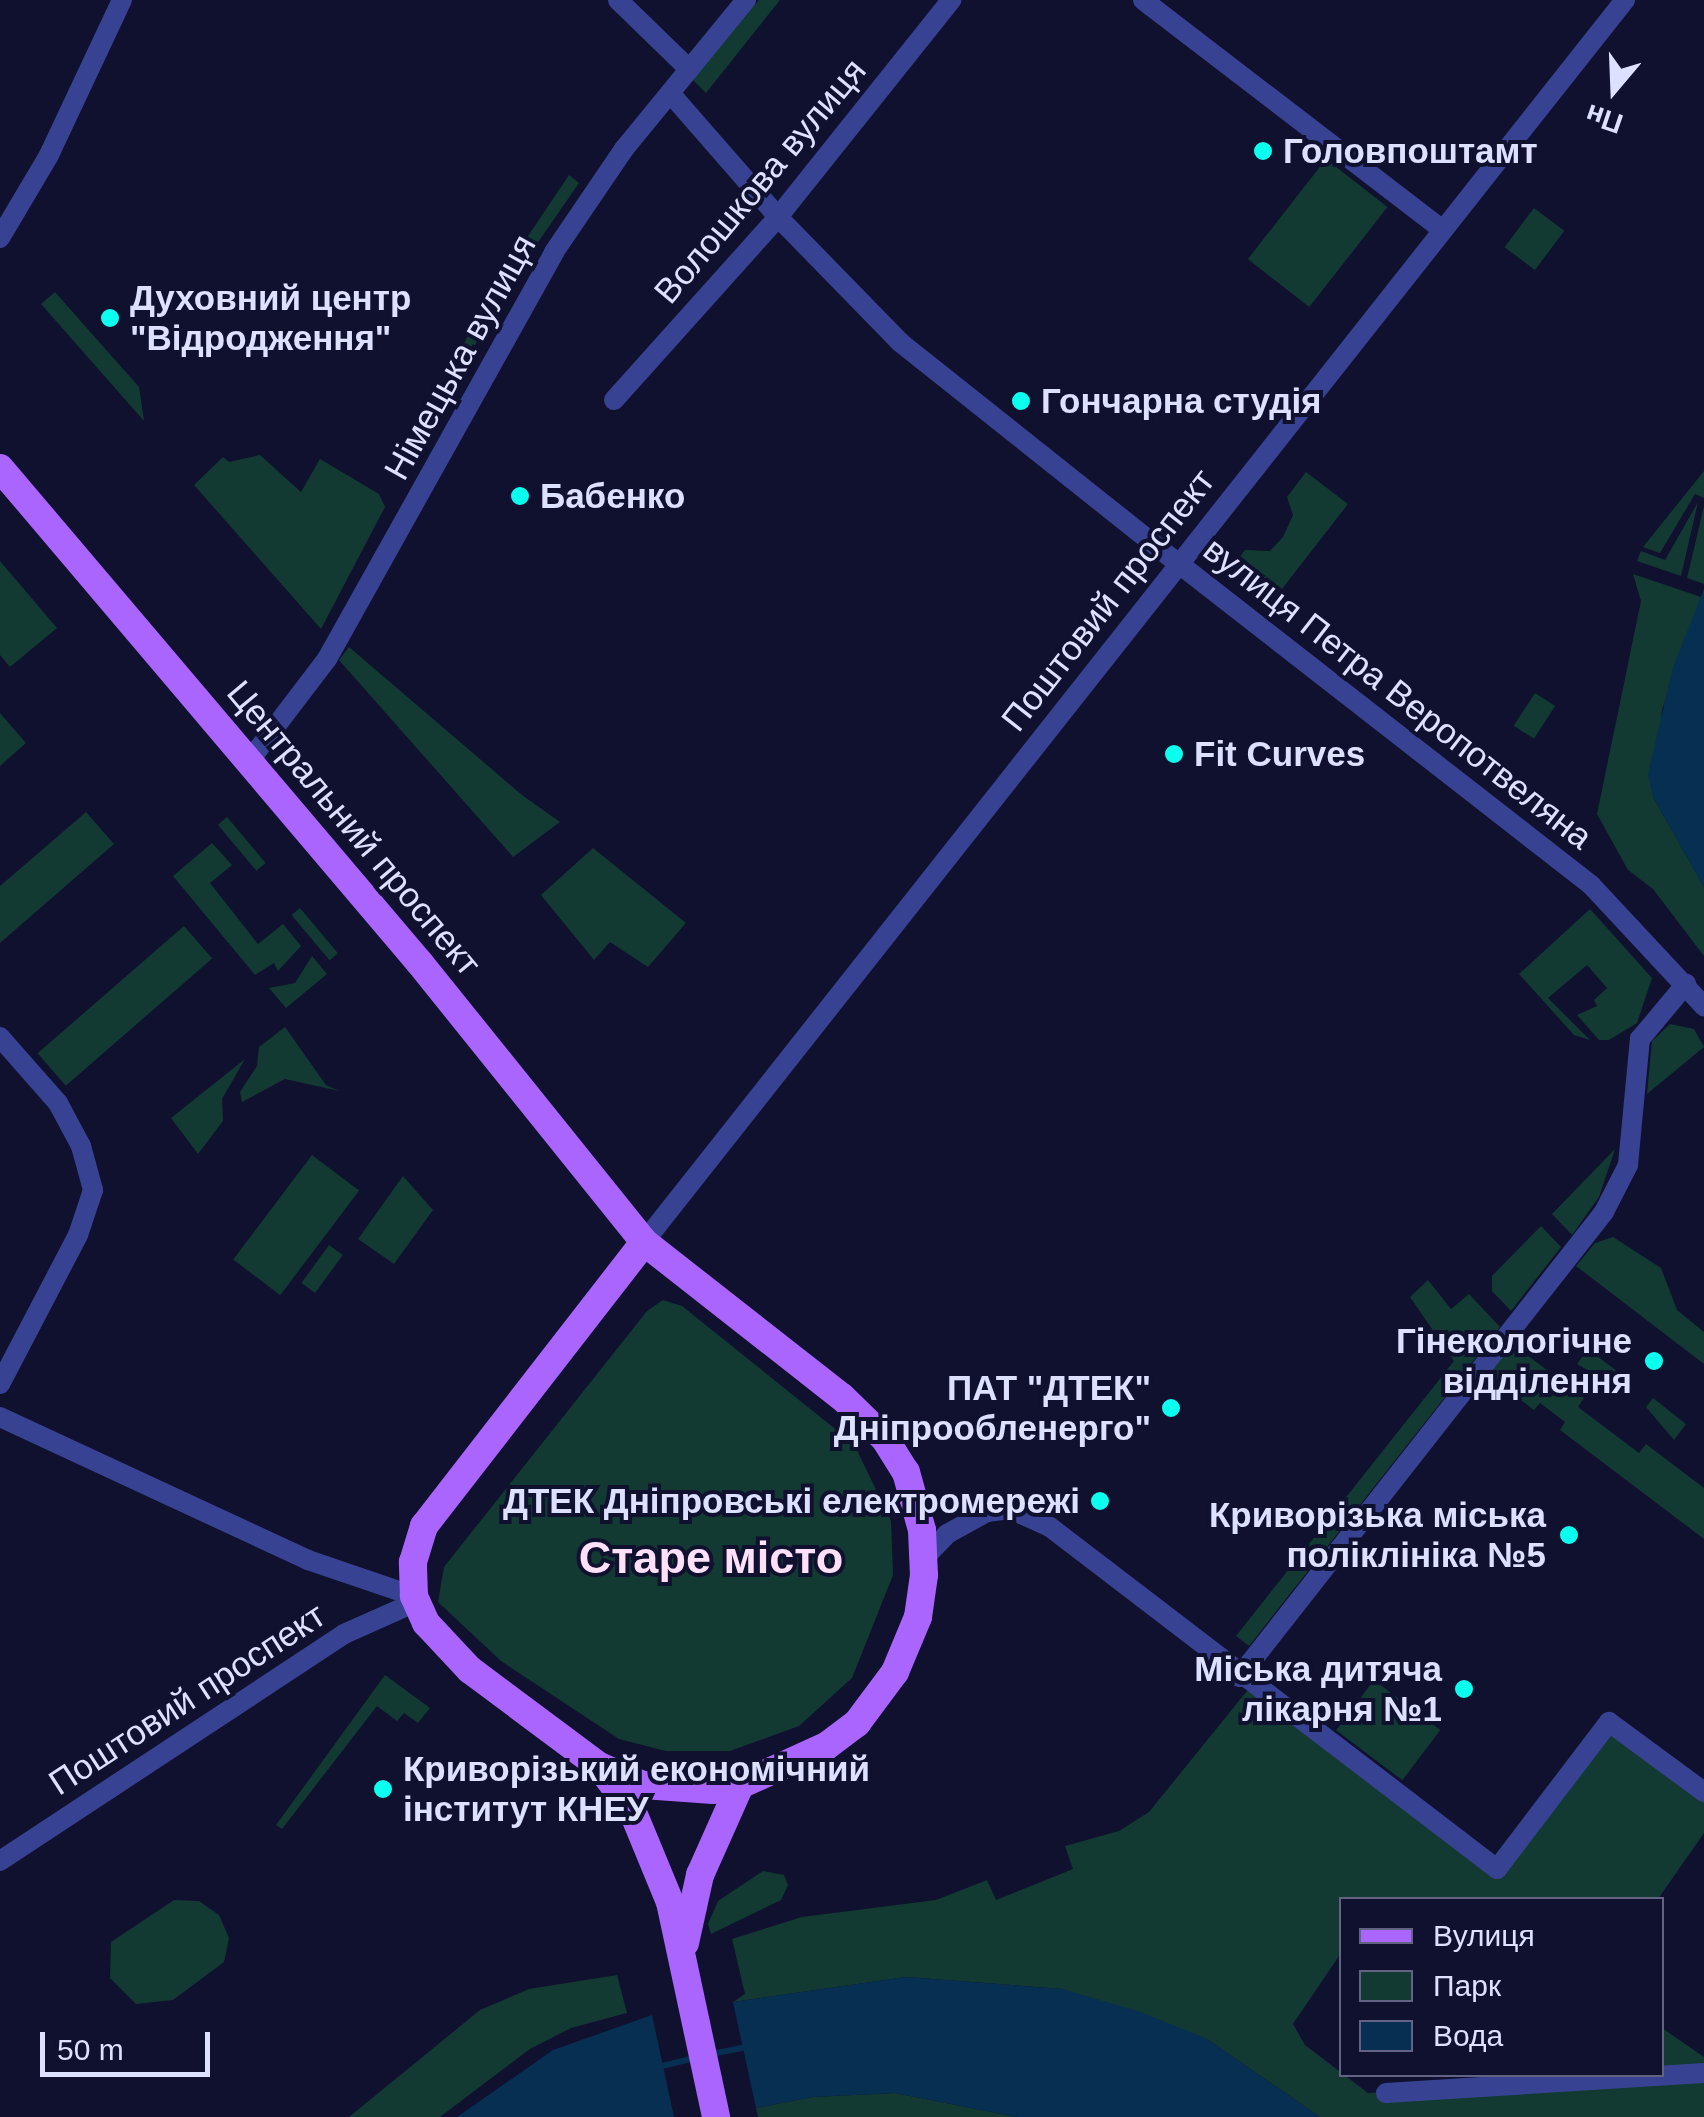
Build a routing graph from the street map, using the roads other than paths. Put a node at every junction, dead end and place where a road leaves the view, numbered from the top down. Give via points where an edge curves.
1 (122, 0) edge
2 (618, 0) edge
3 (746, 0) edge
4 (951, 0) edge
5 (1143, 0) edge
6 (1625, 0) edge
7 (689, 69) junction
8 (670, 94) junction
9 (778, 217) junction
10 (1443, 230) junction
11 (0, 238) edge
12 (614, 400) dead end
13 (0, 468) edge
14 (1178, 563) junction
15 (250, 760) junction
16 (1686, 984) junction
17 (1704, 1006) edge
18 (0, 1038) edge
19 (644, 1242) junction
20 (0, 1384) edge
21 (0, 1418) edge
22 (925, 1557) junction
23 (415, 1599) junction
24 (1238, 1677) junction
25 (599, 1766) junction
26 (740, 1785) junction
27 (1704, 1792) edge
28 (0, 1862) edge
29 (684, 1950) junction
30 (1704, 2072) edge
31 (1664, 2075) edge
32 (1632, 2077) edge
33 (1386, 2094) dead end
34 (716, 2117) edge

1 - 11 street via 50,155
2 - 7 street
3 - 7 street, Німецька вулиця
4 - 9 street, Волошкова вулиця
5 - 10 street
6 - 10 street, Поштовий проспект
7 - 8 street, Німецька вулиця
8 - 9 street, вулиця Петра Веропотвеляна
8 - 15 street, Німецька вулиця via 554,252 327,659
9 - 12 street, Волошкова вулиця
9 - 14 street, вулиця Петра Веропотвеляна via 901,343
10 - 14 street, Поштовий проспект
13 - 15 main road, Центральний проспект
14 - 16 street, вулиця Петра Веропотвеляна via 1592,885
14 - 19 street, Поштовий проспект
15 - 19 main road, Центральний проспект
16 - 17 street, вулиця Петра Веропотвеляна
16 - 24 street via 1640,1039 1628,1166 1604,1212
18 - 20 street via 58,1103 81,1146 93,1190 78,1234
19 - 22 main road, Центральний проспект via 842,1396 885,1439 914,1494
19 - 23 main road via 424,1526 413,1562
21 - 23 street via 308,1560
22 - 24 street via 966,1521 1010,1509 1050,1526
22 - 26 main road, Центральний проспект via 912,1633 870,1708 806,1758
23 - 25 main road via 426,1623 470,1670
23 - 28 street, Поштовий проспект via 344,1634
24 - 27 street via 1497,1869 1609,1722
25 - 26 main road, Центральний проспект via 668,1790
25 - 29 main road via 632,1810
26 - 29 main road via 700,1875
29 - 34 main road
30 - 31 street
32 - 33 street

